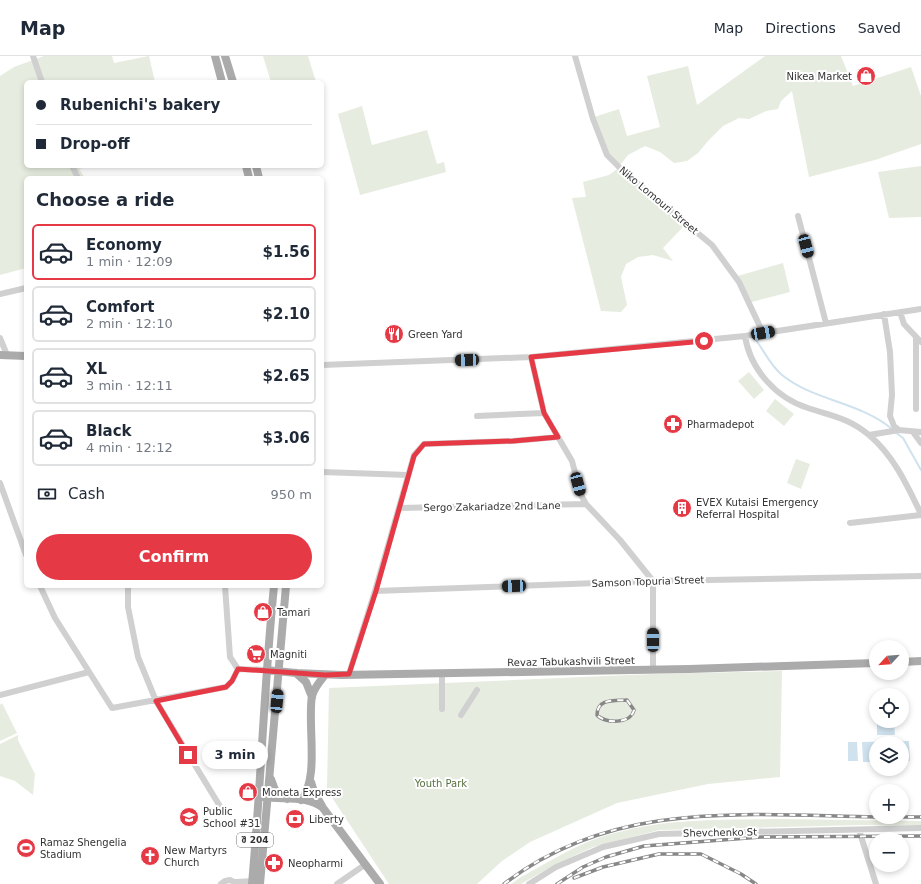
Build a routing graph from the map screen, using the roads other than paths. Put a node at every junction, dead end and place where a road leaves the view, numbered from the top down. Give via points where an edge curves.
1 (32, 56) edge
2 (215, 56) edge
3 (225, 56) edge
4 (575, 56) edge
5 (41, 80) edge
6 (221, 80) edge
7 (232, 80) edge
8 (798, 216) dead end
9 (24, 288) edge
10 (0, 294) edge
11 (921, 309) edge
12 (900, 312) junction
13 (884, 314) junction
14 (826, 323) junction
15 (763, 333) junction
16 (745, 336) junction
17 (0, 338) edge
18 (919, 340) edge
19 (4, 355) edge
20 (24, 356) edge
21 (531, 357) junction
22 (324, 365) edge
23 (916, 409) dead end
24 (544, 413) junction
25 (477, 416) dead end
26 (900, 430) junction
27 (913, 432) junction
28 (921, 432) edge
29 (869, 435) junction
30 (558, 437) junction
31 (921, 442) edge
32 (324, 472) edge
33 (408, 475) junction
34 (0, 483) edge
35 (586, 504) junction
36 (399, 508) junction
37 (921, 515) edge
38 (850, 523) dead end
39 (24, 549) edge
40 (921, 576) edge
41 (653, 581) junction
42 (41, 588) edge
43 (128, 588) edge
44 (225, 588) edge
45 (274, 588) edge
46 (286, 588) edge
47 (376, 591) junction
48 (921, 661) edge
49 (909, 662) edge
50 (869, 663) edge
51 (238, 669) junction
52 (266, 670) junction
53 (654, 670) junction
54 (90, 672) junction
55 (280, 672) junction
56 (296, 673) junction
57 (442, 673) junction
58 (349, 674) junction
59 (325, 675) junction
60 (477, 690) dead end
61 (1, 692) edge
62 (312, 697) junction
63 (156, 701) junction
64 (442, 709) dead end
65 (461, 715) dead end
66 (270, 775) junction
67 (310, 779) junction
68 (259, 796) junction
69 (268, 798) junction
70 (287, 799) junction
71 (302, 800) junction
72 (221, 808) dead end
73 (323, 808) junction
74 (921, 828) edge
75 (859, 830) junction
76 (366, 864) junction
77 (237, 883) edge
78 (256, 883) edge
79 (220, 884) edge
80 (338, 884) edge
81 (380, 884) edge
82 (529, 884) edge
83 (876, 884) edge

1 - 5 street
2 - 6 main road
3 - 7 main road
4 - 15 street, Niko Lomouri Street via 593,119 607,155 712,245 739,282
8 - 14 street
9 - 10 street
11 - 12 street
12 - 13 street
12 - 18 street via 904,324
13 - 14 street
13 - 26 street via 890,352 890,416 894,426
14 - 15 street
15 - 16 street
16 - 21 street
16 - 29 street via 747,350 753,363 762,377 777,389 807,408 844,418
17 - 19 street
18 - 23 street
19 - 20 main road
21 - 22 street
21 - 24 street
24 - 25 street
24 - 30 street
26 - 27 street
26 - 29 street
27 - 28 street
27 - 31 street
29 - 37 street via 887,453
30 - 33 street via 424,444 414,456
30 - 35 street via 572,461
32 - 33 street
33 - 36 street
34 - 39 street
35 - 36 street, Sergo Zakariadze 2nd Lane
35 - 41 street via 620,540
36 - 47 street
37 - 38 street
40 - 41 street, Samson Topuria Street
41 - 47 street, Samson Topuria Street
41 - 53 street
42 - 54 street via 55,618
43 - 63 street via 128,607 138,656
44 - 51 street via 230,656
45 - 52 main road, შ 204
46 - 55 main road, შ 204
47 - 58 street
48 - 49 main road
50 - 53 main road, Revaz Tabukashvili Street
51 - 52 street
51 - 63 street via 226,687
52 - 55 main road, Revaz Tabukashvili Street
52 - 68 main road, შ 204
53 - 57 main road, Revaz Tabukashvili Street
54 - 61 street
54 - 63 street via 112,708
55 - 56 main road, Revaz Tabukashvili Street
55 - 66 main road, შ 204
56 - 59 main road, Revaz Tabukashvili Street
56 - 62 main road via 306,682
57 - 58 main road, Revaz Tabukashvili Street
57 - 64 street
58 - 59 main road, Revaz Tabukashvili Street
59 - 62 main road
60 - 65 street
62 - 67 main road
63 - 72 street
66 - 69 main road, შ 204
66 - 70 main road via 275,790
67 - 71 main road
67 - 73 main road
68 - 69 main road
68 - 78 main road, შ 204
69 - 70 main road
69 - 78 main road, შ 204
70 - 71 main road
71 - 73 main road via 314,802
73 - 76 main road
74 - 75 street, Shevchenko St
75 - 82 street, Shevchenko St via 659,834 603,847 556,867
75 - 83 street
76 - 80 street
76 - 81 main road
77 - 78 street
77 - 79 street via 228,880

